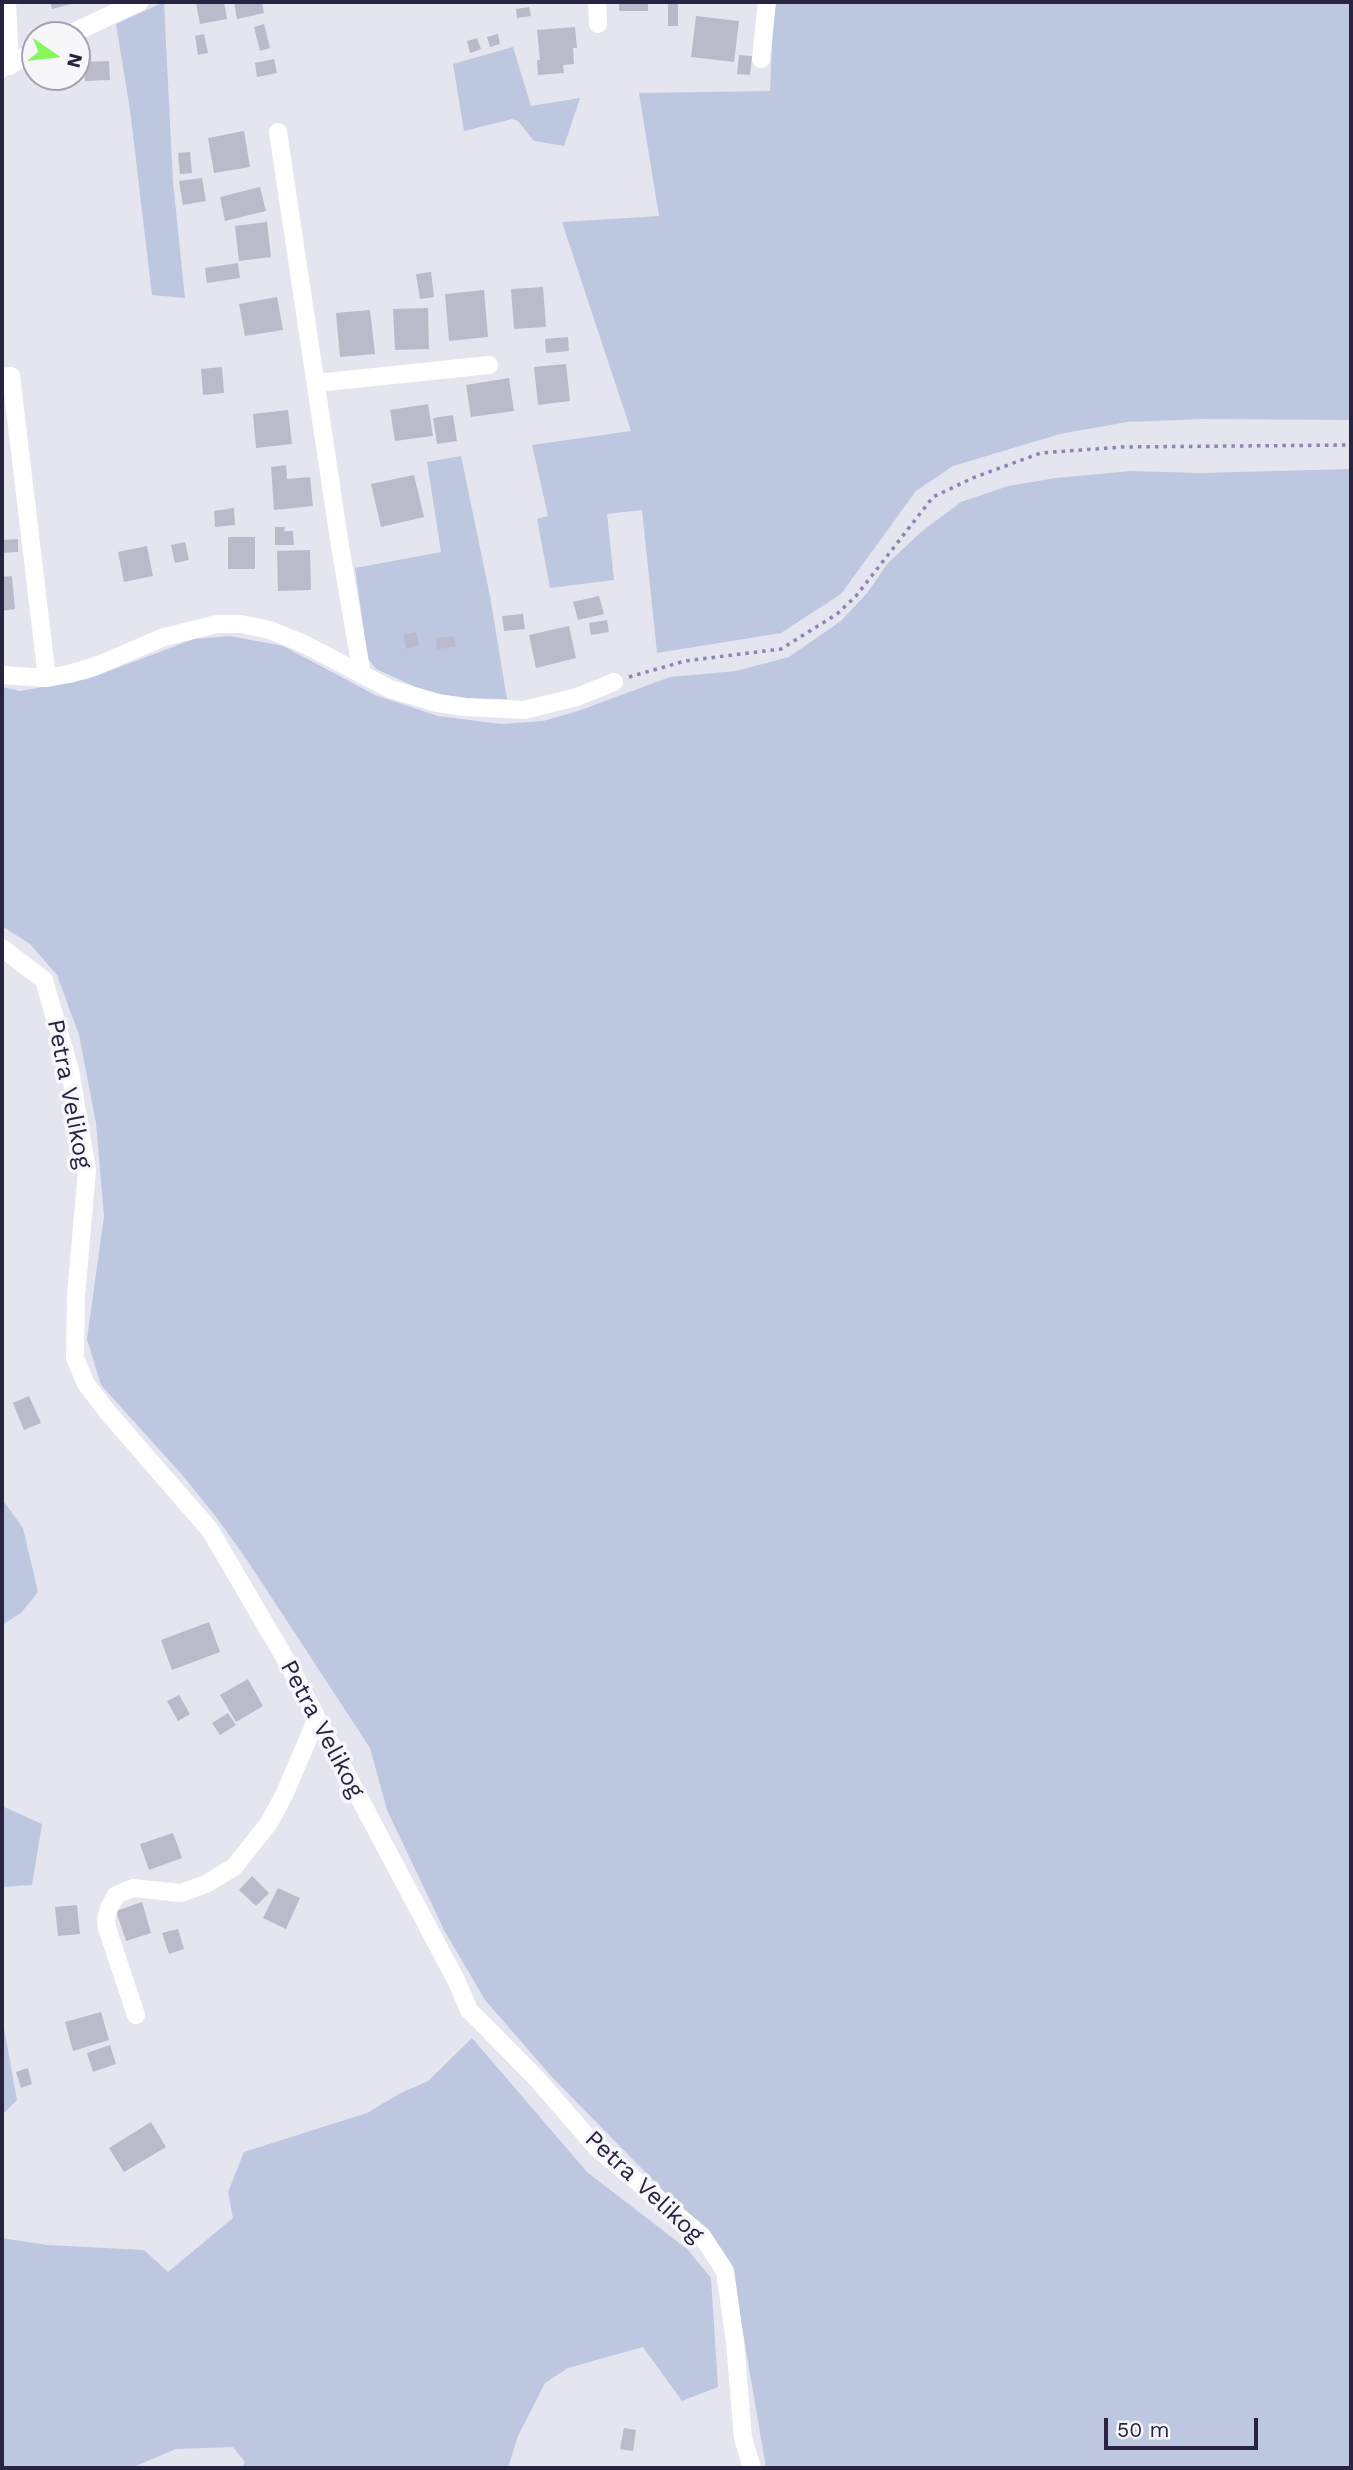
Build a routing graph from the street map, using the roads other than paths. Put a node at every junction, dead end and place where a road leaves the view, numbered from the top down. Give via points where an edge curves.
1 (7, 2) edge
2 (139, 2) edge
3 (597, 2) edge
4 (767, 2) edge
5 (91, 24) edge
6 (598, 24) dead end
7 (761, 59) dead end
8 (6, 67) edge
9 (278, 132) dead end
10 (489, 365) dead end
11 (2, 377) edge
12 (317, 383) junction
13 (2, 675) edge
14 (362, 675) junction
15 (47, 678) junction
16 (614, 682) road end
17 (2, 948) edge
18 (317, 1718) junction
19 (136, 2015) dead end
20 (752, 2468) edge

1 - 8 street
2 - 5 street
3 - 6 street
4 - 7 street
9 - 12 street
10 - 12 street
11 - 15 street via 11,376
12 - 14 street
13 - 15 street
14 - 15 street via 270,630 217,624 164,637 96,666
14 - 16 street via 438,703 495,710 549,705
17 - 18 street, Petra Velikog via 44,980 70,1070 87,1170 75,1358 86,1384 110,1416 209,1530
18 - 19 street via 269,1823 234,1867 181,1892 133,1888 116,1895 107,1928
18 - 20 street, Petra Velikog via 469,2010 597,2148 702,2236 725,2271 743,2438

